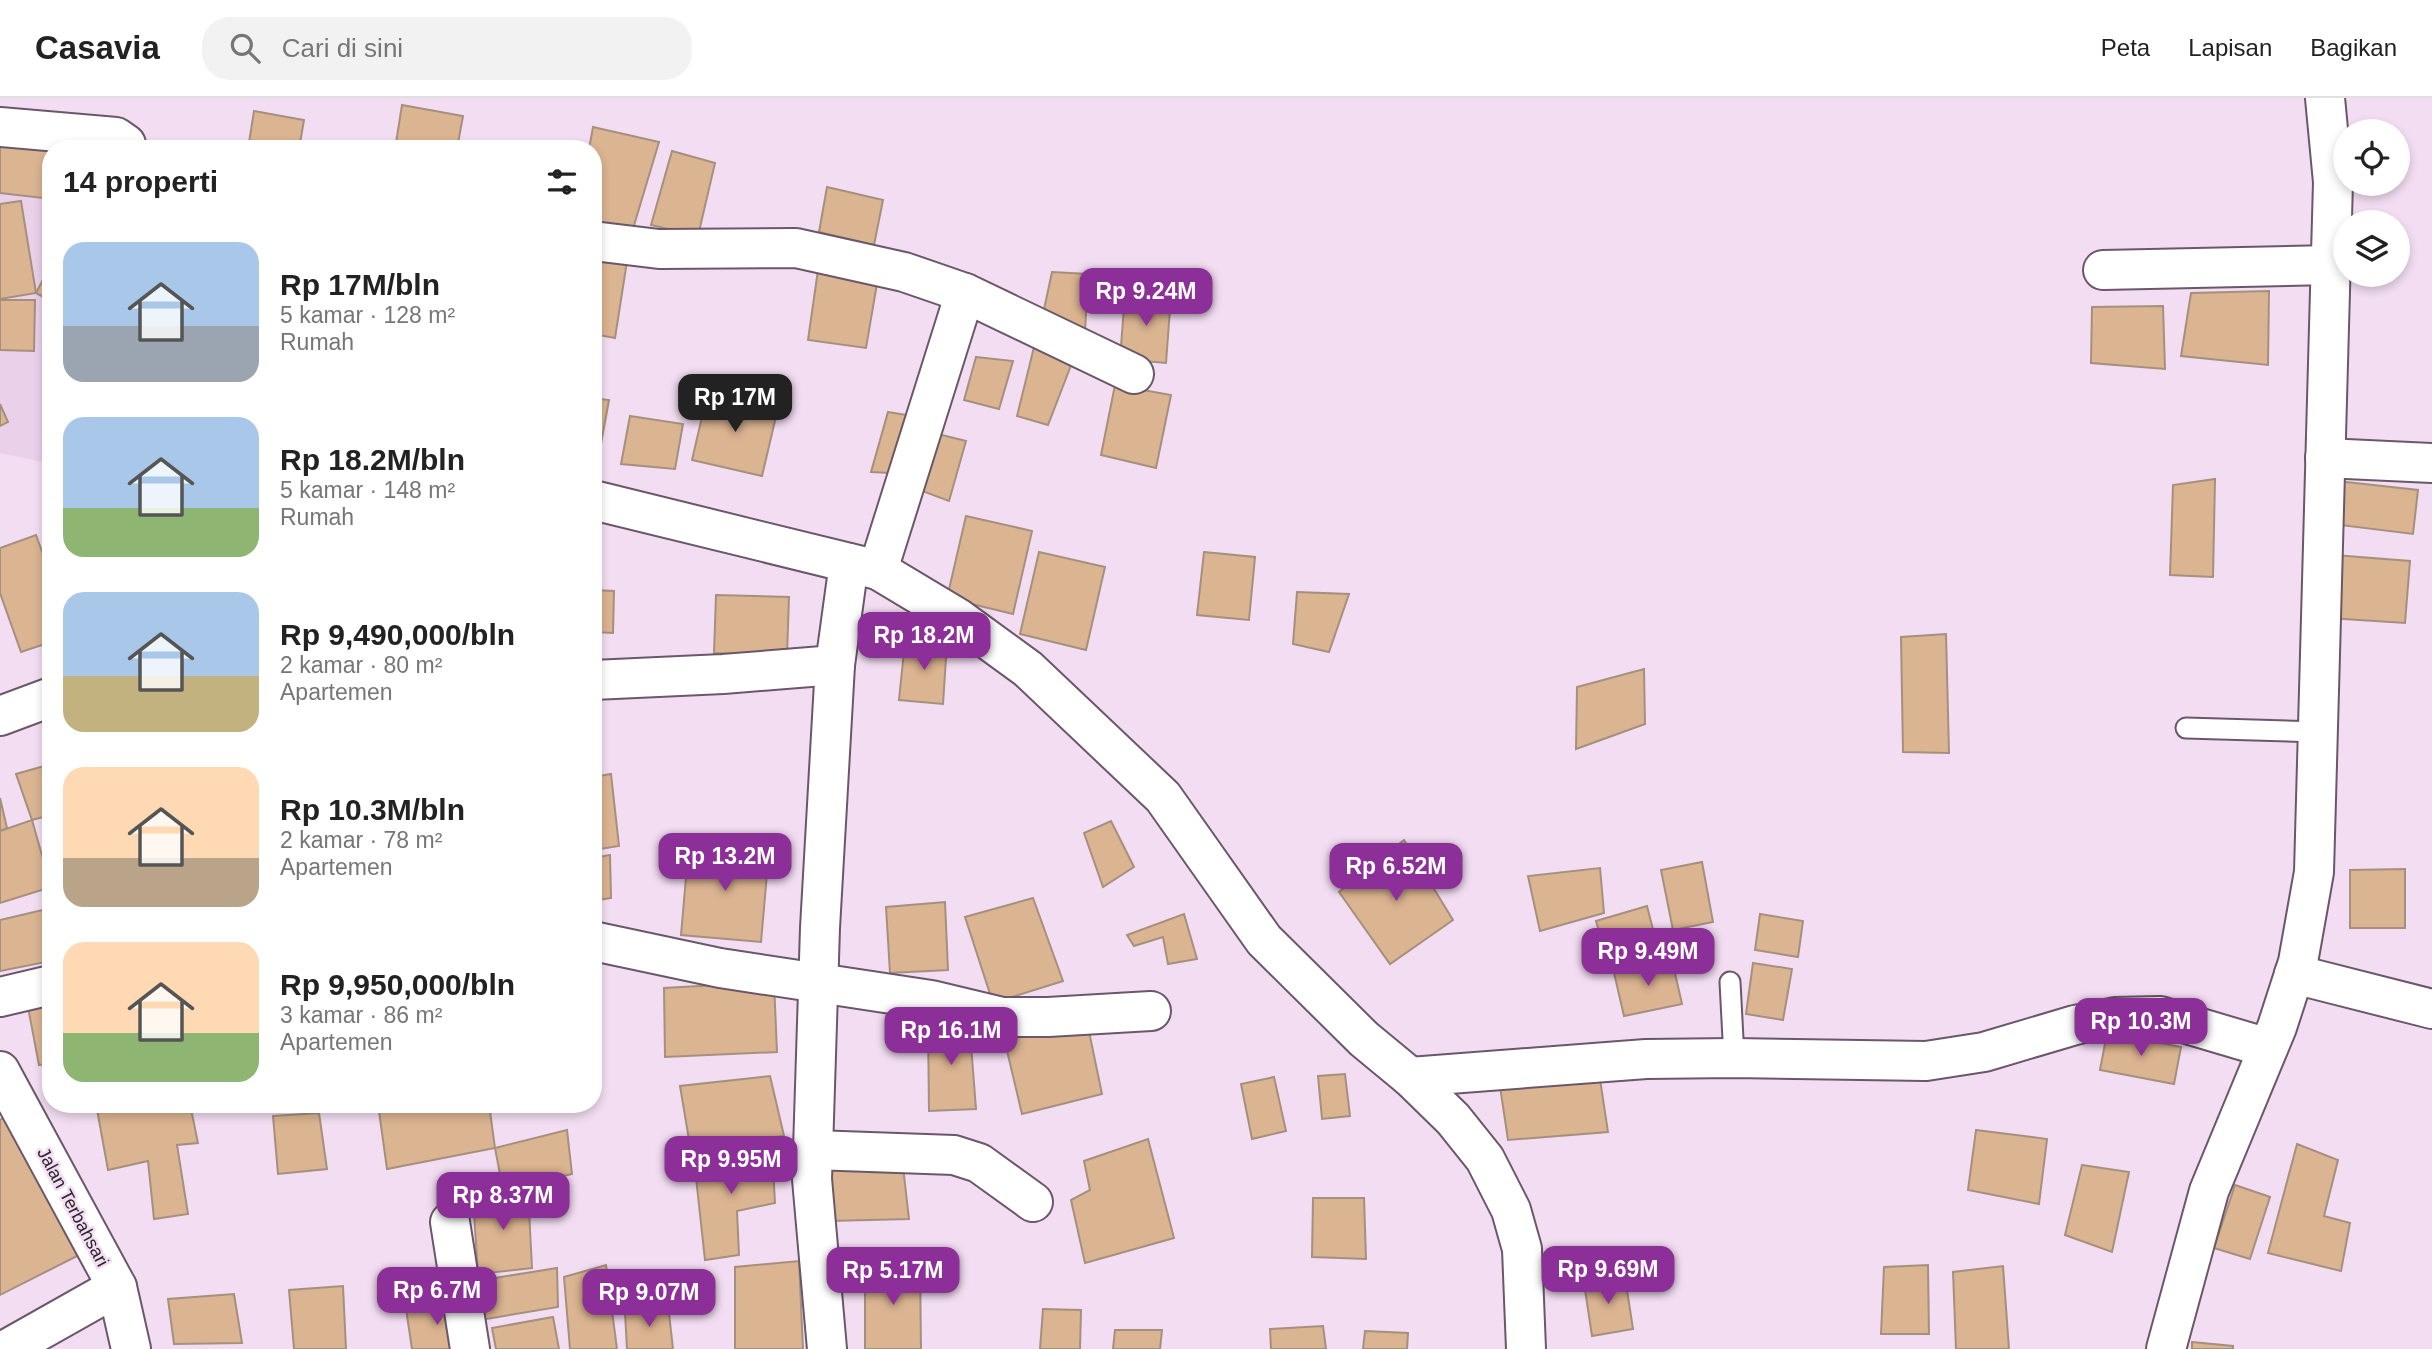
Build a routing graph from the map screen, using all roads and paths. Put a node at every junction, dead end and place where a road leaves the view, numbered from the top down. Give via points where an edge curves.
1 (2325, 98) edge
2 (0, 127) edge
3 (120, 140) edge
4 (602, 242) edge
5 (2331, 265) junction
6 (2103, 270) dead end
7 (965, 293) junction
8 (1134, 374) dead end
9 (2325, 458) junction
10 (2432, 463) edge
11 (602, 502) edge
12 (863, 566) junction
13 (835, 665) junction
14 (602, 680) edge
15 (42, 700) edge
16 (0, 716) edge
17 (2186, 728) dead end
18 (2318, 732) junction
19 (602, 943) edge
20 (2294, 974) junction
21 (1730, 982) dead end
22 (818, 983) junction
23 (42, 987) edge
24 (0, 996) edge
25 (2432, 1009) edge
26 (1151, 1011) dead end
27 (2269, 1048) junction
28 (1734, 1058) junction
29 (0, 1071) edge
30 (1410, 1077) junction
31 (813, 1150) junction
32 (1033, 1202) dead end
33 (450, 1222) dead end
34 (117, 1287) junction
35 (7, 1349) edge
36 (131, 1349) edge
37 (470, 1349) edge
38 (827, 1349) edge
39 (1526, 1349) edge
40 (2166, 1349) edge

1 - 5 street via 2333,182
2 - 3 street
4 - 7 street via 659,249 796,248 904,272
5 - 6 street
5 - 9 street
7 - 8 street
7 - 12 street
9 - 10 street
9 - 18 street
11 - 12 street
12 - 13 street
12 - 30 street via 958,618 1028,669 1086,723 1163,797 1264,940 1364,1039
13 - 14 street
13 - 22 street
15 - 16 street
17 - 18 lane
18 - 20 street via 2314,872
19 - 22 street
20 - 25 street
20 - 27 street
21 - 28 lane
22 - 26 street via 931,1000 1002,1017
22 - 31 street
23 - 24 street
27 - 28 street via 2160,1016 2089,1022 1984,1052 1926,1061
27 - 40 street via 2210,1191
28 - 30 street via 1646,1059
29 - 34 street, Jalan Terbahsari
30 - 39 street via 1454,1119 1485,1159 1511,1210 1522,1249
31 - 32 street via 954,1155 979,1163
31 - 38 street
33 - 37 street
34 - 35 street
34 - 36 street, Jalan Terbahsari

